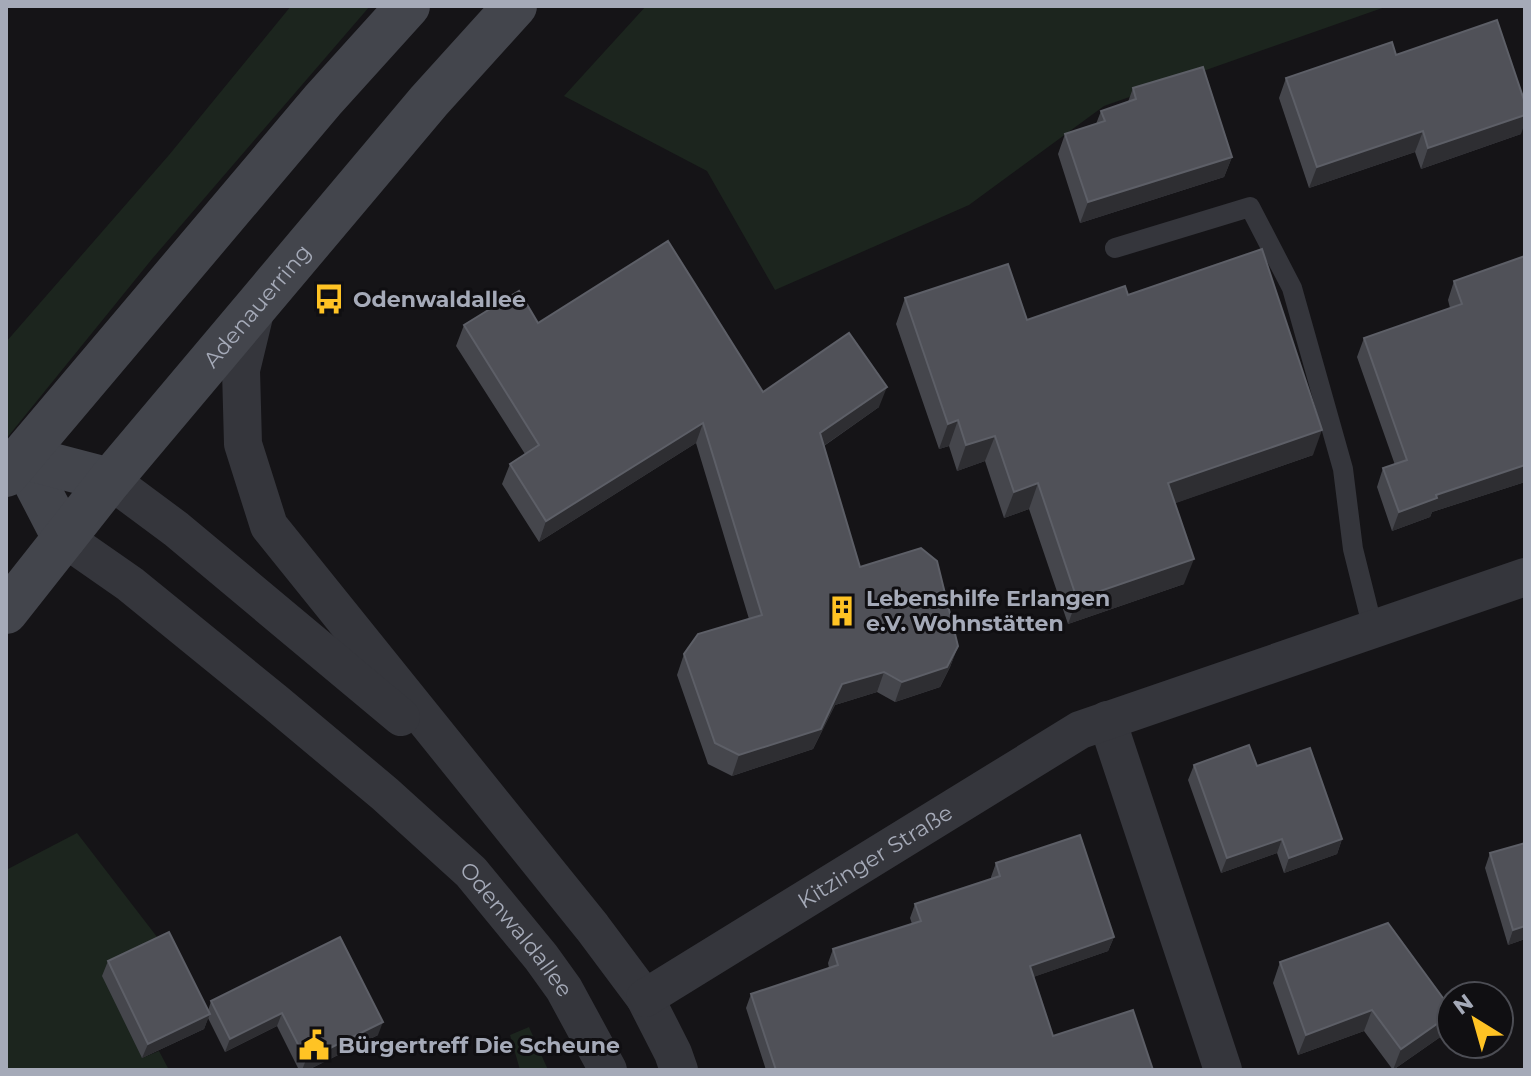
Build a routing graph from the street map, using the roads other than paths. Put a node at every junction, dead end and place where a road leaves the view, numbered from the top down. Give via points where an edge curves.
1 (408, 6) edge
2 (515, 6) edge
3 (1115, 248) dead end
4 (256, 308) junction
5 (14, 466) edge
6 (110, 480) junction
7 (64, 538) junction
8 (1525, 577) edge
9 (6, 612) edge
10 (1373, 629) junction
11 (1107, 720) junction
12 (464, 770) junction
13 (645, 998) junction
14 (608, 1070) edge
15 (679, 1070) edge
16 (1223, 1070) edge

1 - 5 main road
2 - 4 main road, Adenauerring
3 - 10 lane via 1250,207 1292,288 1343,469 1353,549
4 - 6 main road, Adenauerring
4 - 12 street via 241,370 243,444 269,526
5 - 6 main road
5 - 7 main road
6 - 7 main road, Adenauerring
6 - 12 street
7 - 9 main road, Adenauerring
7 - 14 street, Odenwaldallee via 130,584 275,702 471,872 564,989
8 - 10 street, Kitzinger Straße
10 - 11 street, Kitzinger Straße
11 - 13 street, Kitzinger Straße via 1080,730
11 - 16 street
12 - 13 street
13 - 15 street

